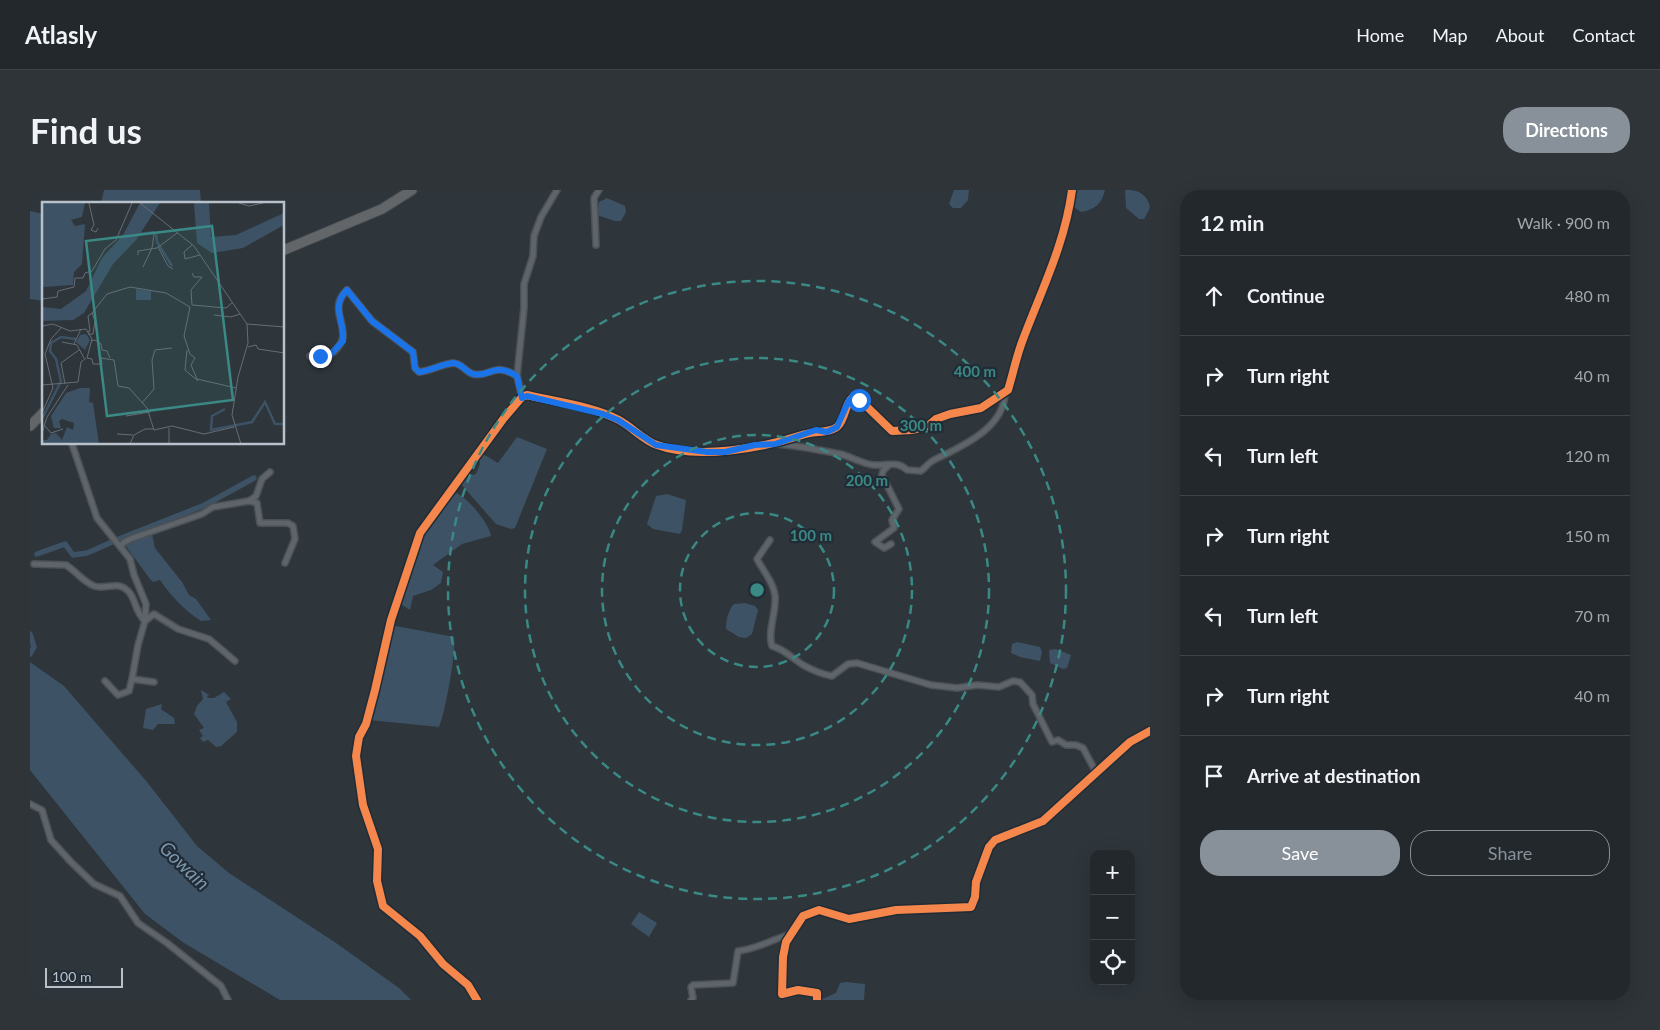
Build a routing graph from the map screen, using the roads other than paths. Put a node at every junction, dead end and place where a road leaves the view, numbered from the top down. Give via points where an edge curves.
1 (412, 190) edge
2 (557, 190) edge
3 (599, 190) edge
4 (1072, 190) edge
5 (596, 245) dead end
6 (285, 250) edge
7 (310, 356) dead end
8 (517, 376) junction
9 (1005, 392) junction
10 (522, 398) junction
11 (42, 414) edge
12 (30, 426) edge
13 (775, 444) junction
14 (72, 445) edge
15 (888, 465) junction
16 (270, 472) dead end
17 (249, 501) junction
18 (770, 540) dead end
19 (117, 542) junction
20 (891, 544) dead end
21 (286, 563) dead end
22 (34, 564) dead end
23 (145, 620) junction
24 (235, 661) dead end
25 (132, 679) junction
26 (105, 681) dead end
27 (154, 682) dead end
28 (1150, 731) edge
29 (1096, 774) junction
30 (30, 804) edge
31 (790, 934) junction
32 (228, 1000) edge
33 (477, 1000) edge
34 (691, 1000) edge
35 (817, 1000) edge

1 - 6 highway via 382,209
2 - 8 street via 534,236 533,256 527,270
3 - 5 street via 594,198
4 - 9 street via 1068,218 1051,272
7 - 8 street via 327,357 341,345 344,334 338,303 347,290 372,321 413,352 415,368 419,372 451,363 470,373 500,368
8 - 10 street
9 - 13 street via 980,408 950,414 928,426 892,431 859,400 851,399 837,427 827,432 816,430
9 - 15 street via 1005,399 989,427 962,446 933,460 921,471 907,470 902,464
10 - 13 street via 527,396 603,414 656,445 725,452
10 - 33 street via 420,533 391,620 356,756 363,805 378,849 377,881 383,906 420,936 443,964 468,985
11 - 12 highway
13 - 15 street via 838,454 868,464
14 - 19 street via 97,518
15 - 20 street via 882,475 899,509 892,520 892,531 875,542 884,548
16 - 17 street via 262,479 256,496
17 - 19 street via 213,507 123,543
17 - 21 street via 257,503 260,523 288,523 293,526 294,539
18 - 29 street via 757,559 773,586 775,596 772,646 781,648 802,664 832,676 848,664 857,664 931,685 999,687 1013,681 1020,682 1032,695 1033,704 1052,742 1058,740 1083,748
19 - 23 street via 130,559 143,594
22 - 23 street via 66,565 95,586 122,587 131,595 136,610
23 - 24 street via 154,614 178,629 209,640
23 - 25 street
25 - 26 street via 129,691 118,695
25 - 27 street
28 - 29 street via 1130,742
29 - 31 street via 1043,820 995,840 989,847 976,882 971,907 896,910 862,914 850,919 819,910 803,916
30 - 32 street via 42,810 51,840 94,884 120,896 138,924 221,986
31 - 34 street via 752,950 738,951 733,983 693,985
31 - 35 street via 783,957 782,994 798,990 817,993

